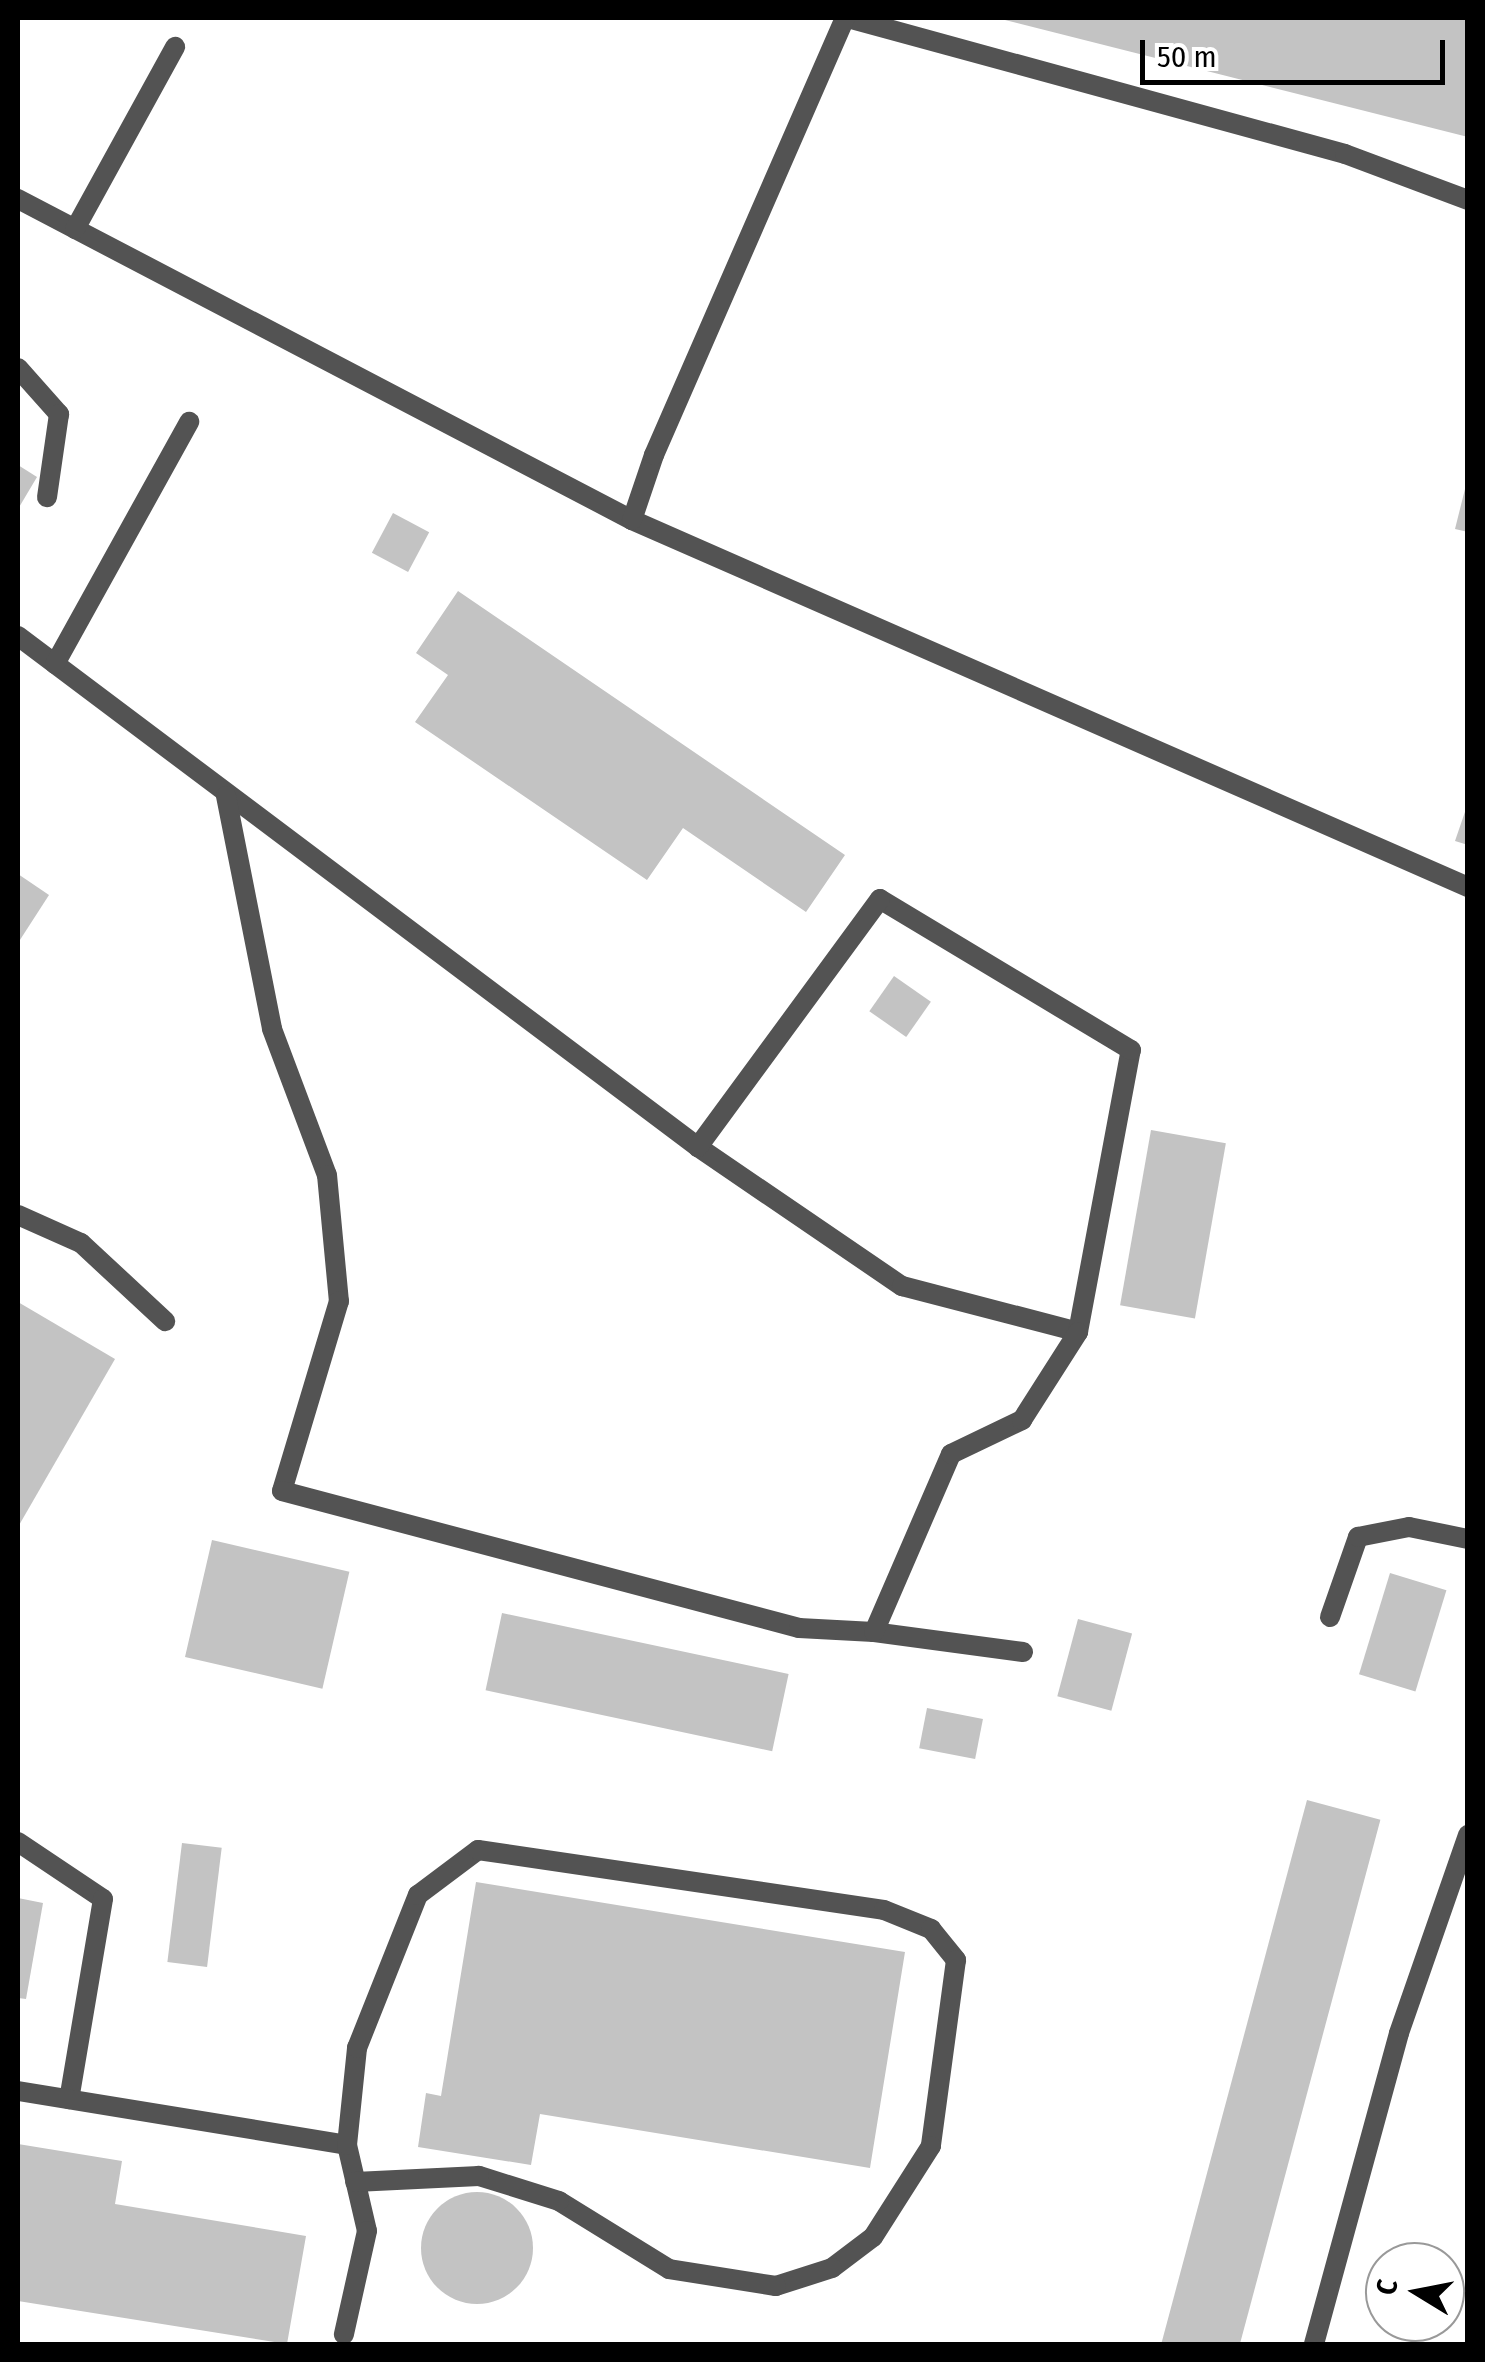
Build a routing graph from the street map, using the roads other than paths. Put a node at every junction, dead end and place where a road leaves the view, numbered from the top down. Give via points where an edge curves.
1 (846, 18) edge
2 (175, 48) dead end
3 (18, 199) edge
4 (1468, 200) edge
5 (75, 229) junction
6 (18, 368) edge
7 (190, 422) dead end
8 (48, 497) dead end
9 (632, 520) junction
10 (18, 636) edge
11 (55, 664) junction
12 (226, 796) junction
13 (1468, 886) edge
14 (698, 1147) junction
15 (18, 1215) edge
16 (165, 1321) dead end
17 (1078, 1332) junction
18 (1468, 1539) edge
19 (1330, 1617) dead end
20 (874, 1632) junction
21 (1023, 1652) dead end
22 (1468, 1835) edge
23 (18, 1842) edge
24 (18, 2090) edge
25 (70, 2099) junction
26 (346, 2145) junction
27 (355, 2182) junction
28 (344, 2334) dead end
29 (1314, 2344) edge

1 - 4 lane via 1345,154
1 - 9 lane via 654,455
2 - 5 lane
3 - 5 lane
5 - 9 lane
6 - 8 lane via 58,414
7 - 11 lane
9 - 13 lane
10 - 11 lane
11 - 12 lane
12 - 14 lane
12 - 20 lane via 272,1030 327,1176 339,1301 282,1491 799,1628
14 - 17 lane via 902,1286
14 - 17 lane via 880,899 1132,1050
15 - 16 lane via 80,1244
17 - 20 lane via 1022,1420 952,1454
18 - 19 lane via 1408,1527 1358,1536
20 - 21 lane
22 - 29 lane via 1399,2032
23 - 25 lane via 103,1899
24 - 25 lane
25 - 26 lane
26 - 27 lane
26 - 27 lane via 357,2048 418,1895 478,1850 884,1910 931,1929 956,1960 949,2048 930,2146 873,2237 832,2268 776,2286 669,2269 559,2200 479,2176
27 - 28 lane via 367,2231

